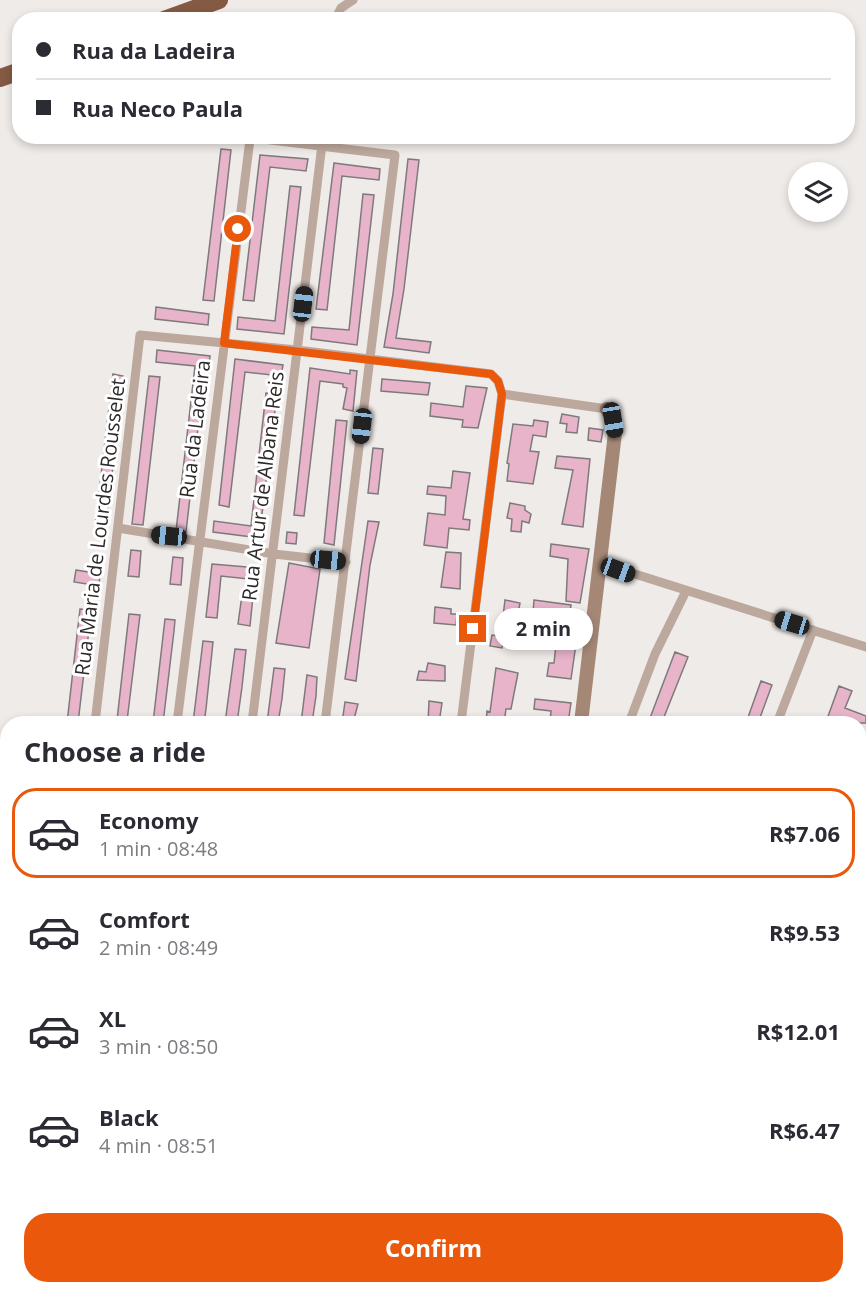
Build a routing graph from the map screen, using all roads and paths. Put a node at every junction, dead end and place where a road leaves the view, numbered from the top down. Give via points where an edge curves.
1 (219, 0) edge
2 (353, 0) edge
3 (186, 12) edge
4 (340, 12) edge
5 (249, 144) edge
6 (323, 144) edge
7 (338, 144) edge
8 (224, 343) junction
9 (297, 350) junction
10 (371, 358) junction
11 (502, 394) junction
12 (607, 409) joint
13 (118, 528) junction
14 (199, 543) junction
15 (274, 554) junction
16 (346, 562) junction
17 (600, 563) junction
18 (686, 591) junction
19 (813, 630) junction
20 (866, 647) edge
21 (96, 716) edge
22 (178, 716) edge
23 (253, 716) edge
24 (326, 716) edge
25 (462, 716) edge
26 (582, 716) edge
27 (632, 716) edge
28 (780, 716) edge

1 - 3 highway
2 - 4 street
5 - 8 street, Rua da Ladeira
6 - 9 street, Rua Artur de Albana Reis
7 - 10 street via 395,155
8 - 9 street
8 - 13 street, Rua Maria de Lourdes Rousselet via 140,335
8 - 14 street, Rua da Ladeira
9 - 10 street
9 - 15 street, Rua Artur de Albana Reis
10 - 11 street via 491,374
10 - 16 street
11 - 12 street
11 - 25 street
12 - 17 street via 615,433
13 - 14 street
13 - 21 street, Rua Maria de Lourdes Rousselet
14 - 15 street
14 - 22 street, Rua da Ladeira
15 - 16 street
15 - 23 street, Rua Artur de Albana Reis
16 - 24 street
17 - 18 street
17 - 26 street
18 - 19 street
18 - 27 street via 655,654
19 - 20 street
19 - 28 street

